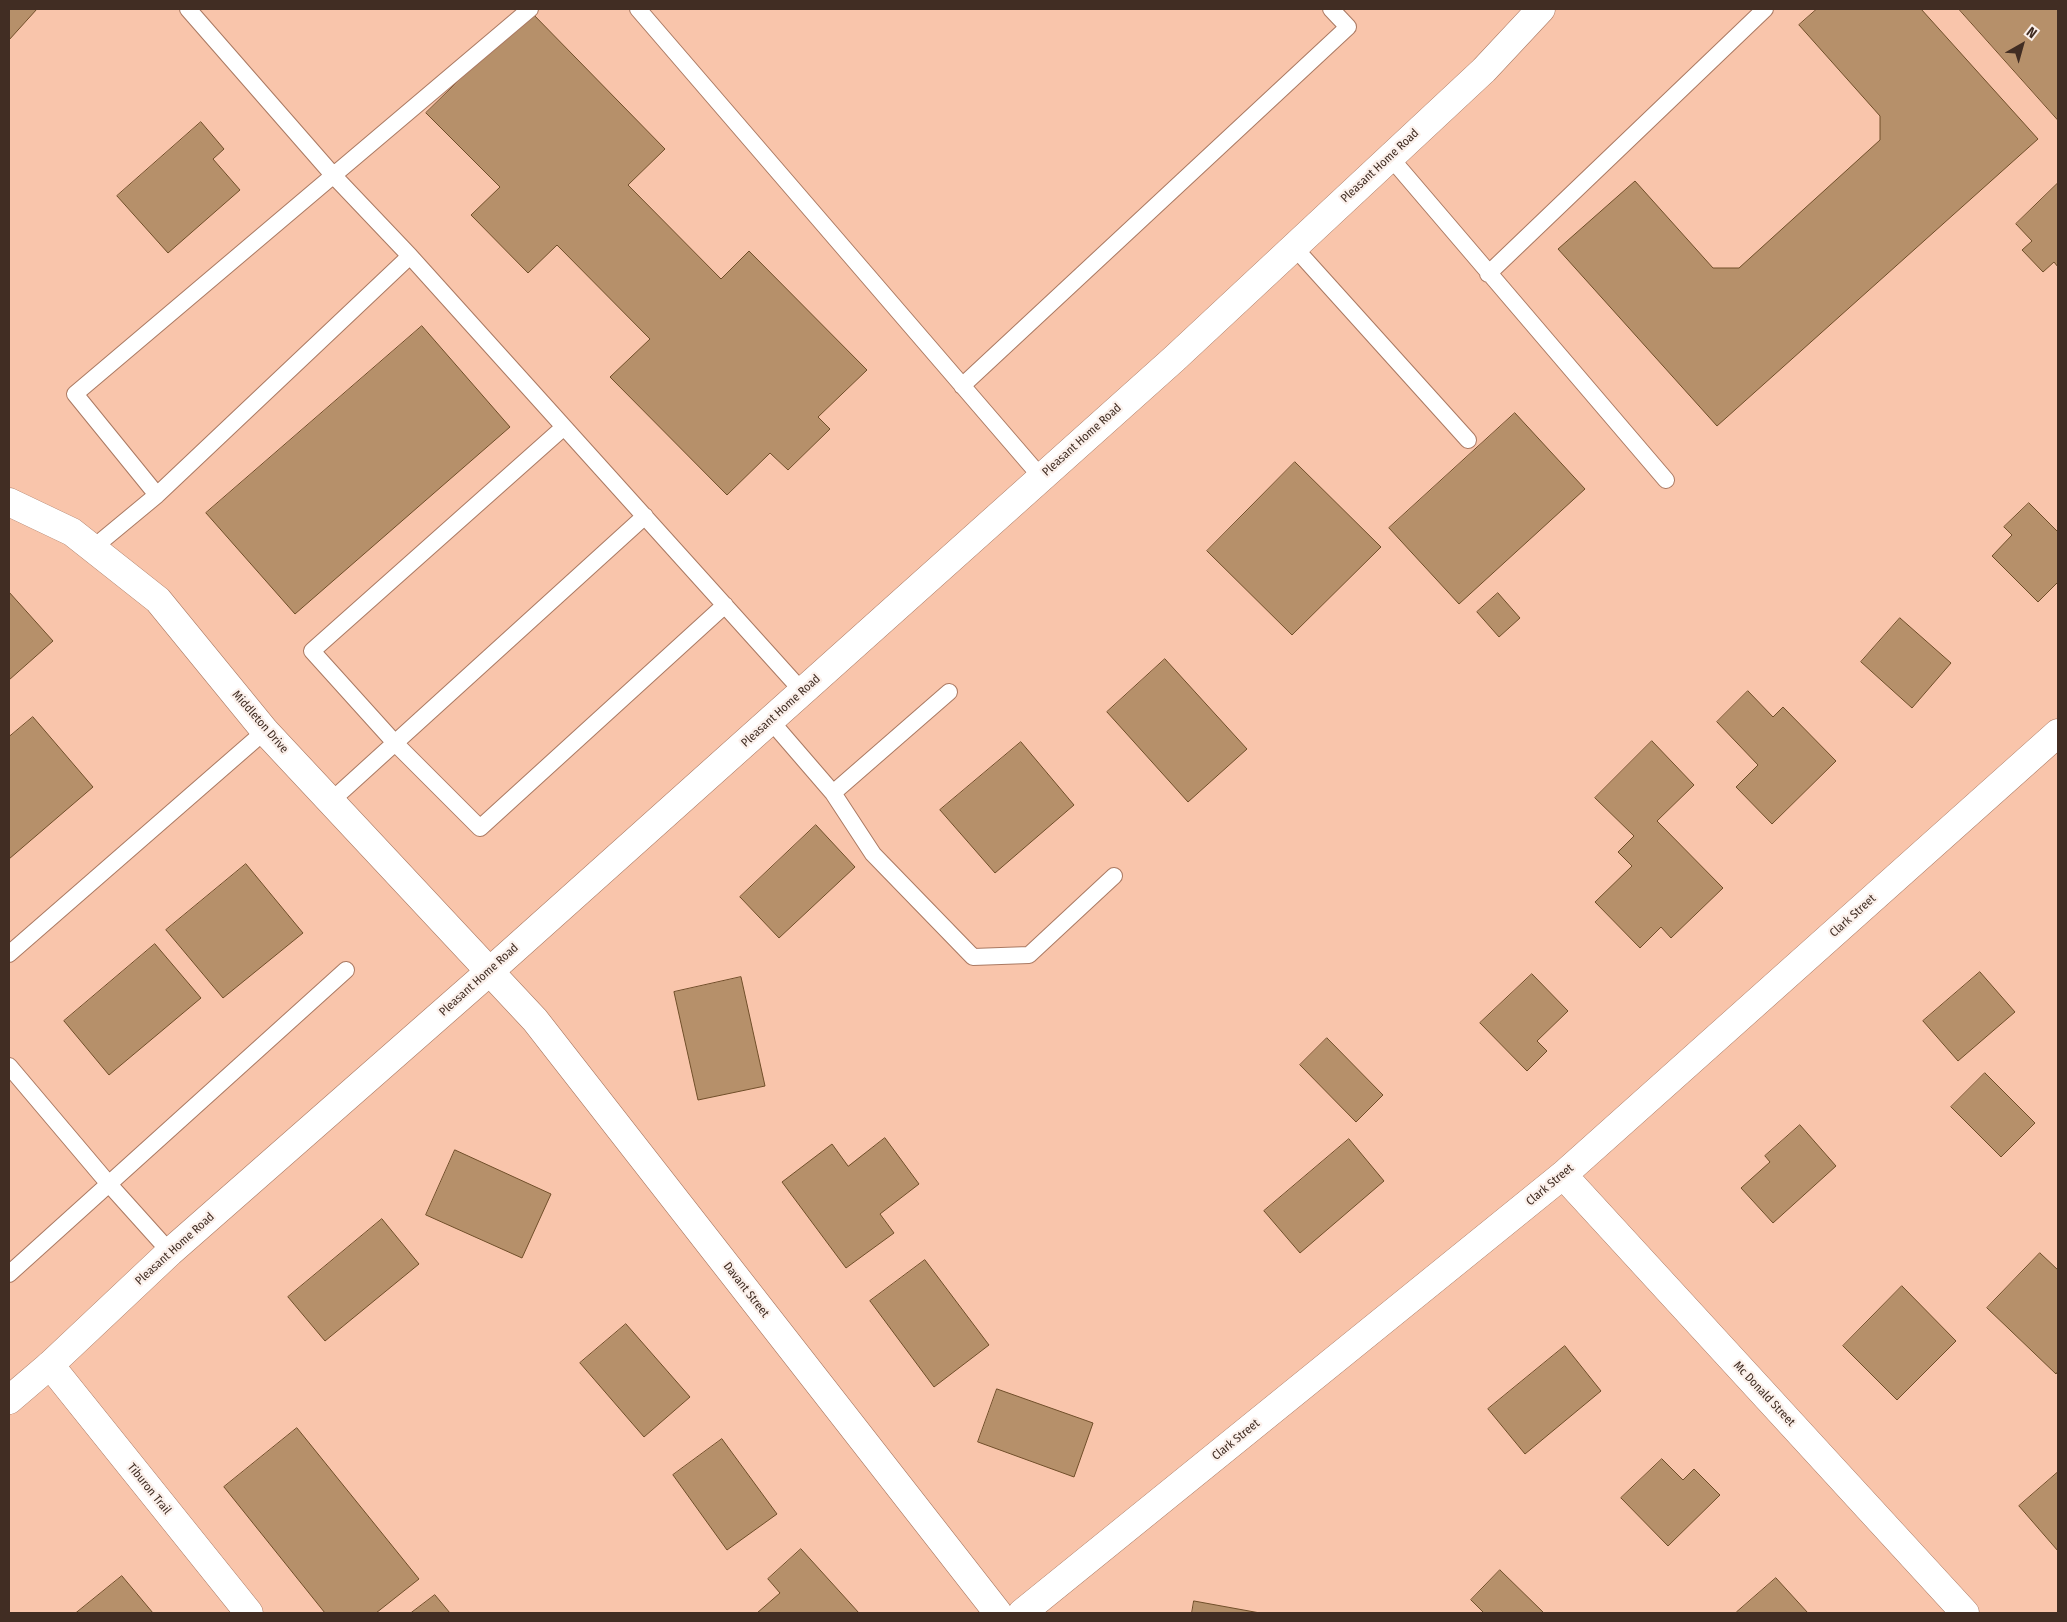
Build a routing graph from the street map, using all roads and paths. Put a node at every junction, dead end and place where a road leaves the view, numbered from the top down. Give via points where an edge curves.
1 (188, 9) edge
2 (530, 9) edge
3 (638, 9) edge
4 (1331, 9) edge
5 (1541, 9) edge
6 (1765, 9) edge
7 (1390, 157) junction
8 (333, 175) junction
9 (1294, 247) junction
10 (410, 256) junction
11 (1488, 274) junction
12 (962, 386) junction
13 (564, 427) junction
14 (1468, 440) dead end
15 (1041, 477) junction
16 (1666, 480) dead end
17 (157, 495) junction
18 (9, 502) edge
19 (645, 516) junction
20 (93, 548) junction
21 (725, 605) junction
22 (802, 691) junction
23 (949, 692) dead end
24 (770, 720) junction
25 (265, 731) junction
26 (2058, 733) edge
27 (395, 743) junction
28 (833, 793) junction
29 (331, 801) junction
30 (1114, 876) dead end
31 (9, 954) edge
32 (346, 970) dead end
33 (489, 972) junction
34 (9, 1066) edge
35 (1563, 1175) junction
36 (108, 1183) junction
37 (170, 1252) junction
38 (9, 1274) edge
39 (50, 1365) junction
40 (9, 1400) edge
41 (249, 1613) edge
42 (998, 1613) edge
43 (1022, 1613) edge
44 (1965, 1613) edge

1 - 8 lane
2 - 8 lane
3 - 12 lane
4 - 12 lane via 1348,27
5 - 7 street, Pleasant Home Road via 1484,70
6 - 11 lane
7 - 9 street, Pleasant Home Road
7 - 11 lane
8 - 10 lane
8 - 17 lane via 75,394
9 - 14 lane
9 - 15 street, Pleasant Home Road
10 - 13 lane
10 - 17 lane
11 - 16 lane
12 - 15 lane
13 - 19 lane
13 - 27 lane via 312,651
15 - 22 street, Pleasant Home Road
17 - 20 lane
18 - 20 street, Middleton Drive via 72,532
19 - 21 lane
19 - 27 lane
20 - 25 street, Middleton Drive via 158,600
21 - 22 lane
21 - 27 lane via 480,828
22 - 24 street, Pleasant Home Road
23 - 28 lane
24 - 28 lane
24 - 33 street, Pleasant Home Road
25 - 29 street, Middleton Drive
25 - 31 lane
26 - 35 street, Clark Street
27 - 29 lane
28 - 30 lane via 872,854 973,957 1030,954
29 - 33 street, Middleton Drive
32 - 36 lane
33 - 37 street, Pleasant Home Road
33 - 42 street, Davant Street via 535,1020
34 - 36 lane
35 - 43 street, Clark Street
35 - 44 street, Mc Donald Street
36 - 37 lane
36 - 38 lane
37 - 39 street, Pleasant Home Road
39 - 40 street, Pleasant Home Road
39 - 41 street, Tiburon Trail

